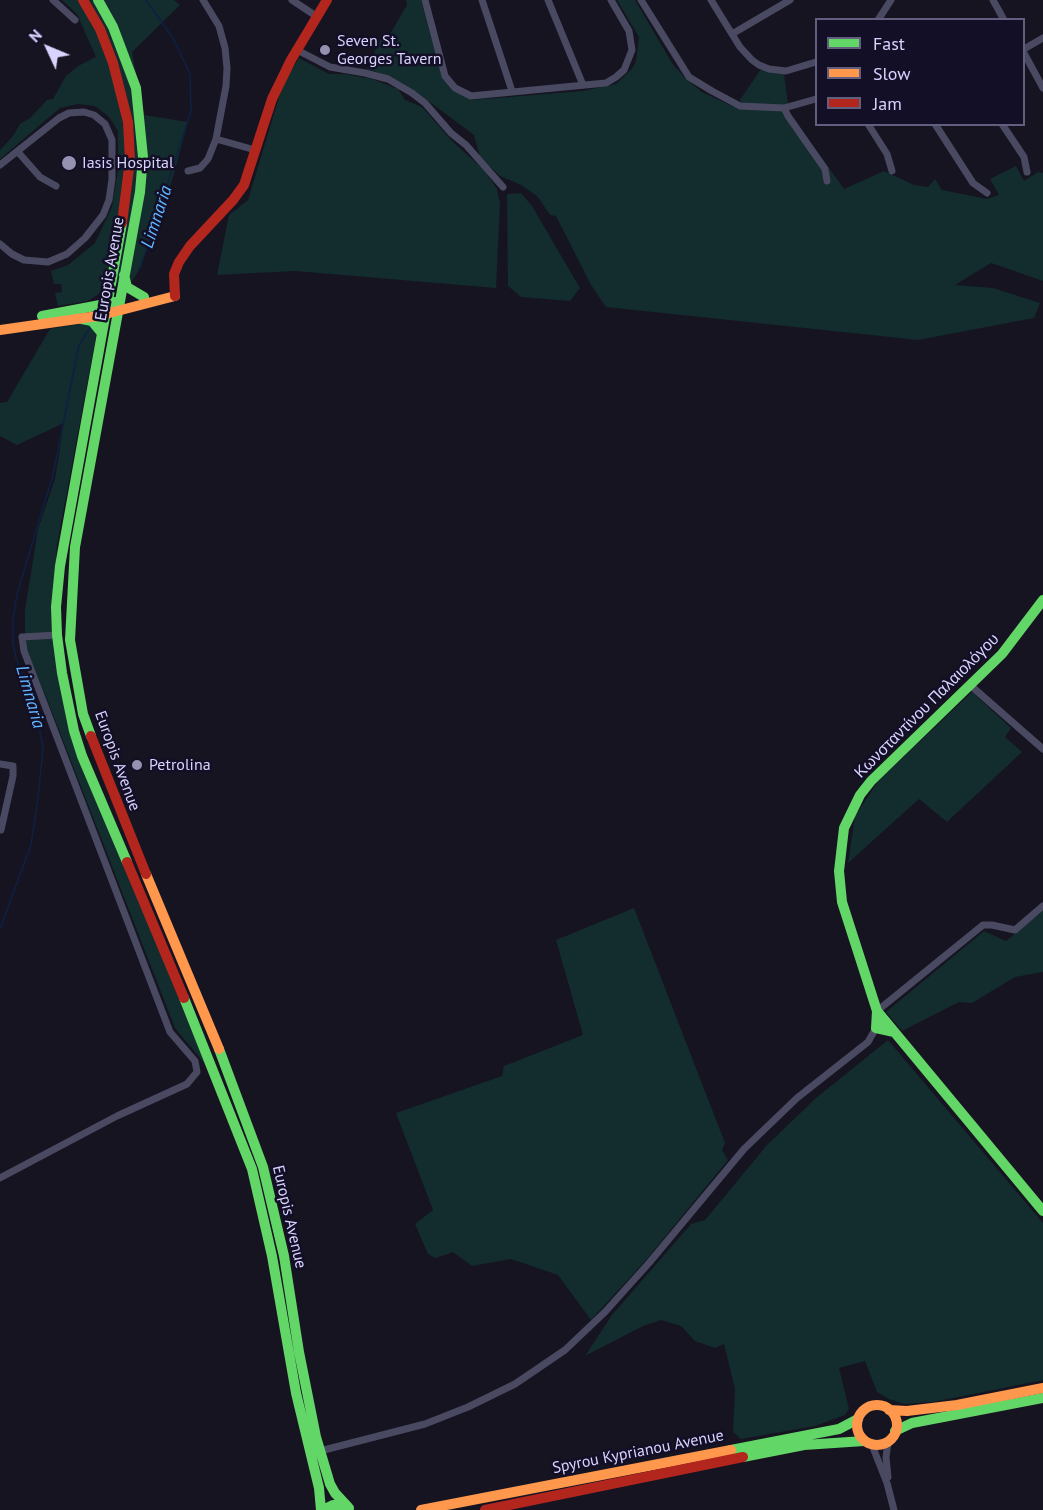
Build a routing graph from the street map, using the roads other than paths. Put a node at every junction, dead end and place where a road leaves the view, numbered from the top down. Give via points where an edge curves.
1 (53, 0) edge
2 (82, 0) edge
3 (98, 0) edge
4 (203, 0) edge
5 (292, 0) edge
6 (327, 0) edge
7 (425, 0) edge
8 (482, 0) edge
9 (548, 0) edge
10 (611, 0) edge
11 (641, 0) edge
12 (711, 0) edge
13 (790, 0) edge
14 (891, 0) edge
15 (993, 0) edge
16 (316, 16) junction
17 (879, 18) edge
18 (1003, 18) edge
19 (75, 20) dead end
20 (732, 34) junction
21 (1043, 38) edge
22 (297, 50) junction
23 (1025, 50) edge
24 (1025, 55) edge
25 (815, 62) edge
26 (583, 86) junction
27 (1043, 88) edge
28 (512, 91) junction
29 (815, 99) edge
30 (784, 108) junction
31 (869, 126) edge
32 (936, 126) edge
33 (1003, 126) edge
34 (216, 139) junction
35 (255, 150) junction
36 (18, 152) junction
37 (0, 165) edge
38 (188, 171) dead end
39 (892, 171) dead end
40 (1027, 171) dead end
41 (828, 182) dead end
42 (56, 186) dead end
43 (503, 187) dead end
44 (987, 193) dead end
45 (0, 244) edge
46 (124, 274) junction
47 (175, 296) junction
48 (144, 297) junction
49 (119, 306) junction
50 (106, 309) junction
51 (82, 319) junction
52 (0, 323) edge
53 (0, 330) edge
54 (101, 332) junction
55 (1043, 600) edge
56 (57, 634) junction
57 (970, 685) junction
58 (1043, 749) edge
59 (0, 764) edge
60 (1, 830) edge
61 (1043, 906) edge
62 (877, 1011) junction
63 (876, 1028) junction
64 (894, 1032) junction
65 (0, 1178) edge
66 (1043, 1211) edge
67 (1043, 1388) edge
68 (1043, 1398) edge
69 (889, 1410) junction
70 (858, 1419) junction
71 (896, 1431) junction
72 (888, 1442) junction
73 (868, 1443) junction
74 (320, 1451) junction
75 (888, 1483) junction
76 (350, 1509) edge
77 (322, 1510) edge
78 (421, 1510) edge
79 (485, 1510) edge
80 (894, 1510) edge

1 - 19 street
2 - 50 main road, Europis Avenue via 114,63 128,122 127,191
3 - 46 main road, Europis Avenue via 126,58 141,123 140,192
4 - 34 street via 219,26 227,68
5 - 16 street
6 - 16 main road
7 - 28 street via 445,76 455,88 471,96
8 - 28 street
9 - 26 street
10 - 26 street via 629,31 632,50 624,70 616,77 606,83
11 - 30 street via 689,77 740,106
12 - 20 street
13 - 20 street
14 - 17 street
15 - 18 street
16 - 22 main road
20 - 25 street via 752,60 770,69 786,71
21 - 23 street
22 - 35 main road via 272,99
22 - 43 street via 321,64 388,79 412,93
24 - 27 street
26 - 28 street
29 - 30 street
30 - 41 street via 825,169
31 - 39 street via 887,154
32 - 44 street via 973,183
33 - 40 street via 1024,157
34 - 35 street
34 - 38 street via 204,164
35 - 47 main road via 240,191 179,262 174,274
36 - 37 street
36 - 42 street via 40,177
36 - 45 street via 64,115 78,111 94,115 105,124 112,141 111,190 96,226 76,247 58,258 48,262 24,261
46 - 48 main road via 127,287
46 - 49 main road, Europis Avenue
47 - 48 main road
47 - 49 main road
48 - 49 main road
49 - 50 main road
49 - 74 main road, Europis Avenue via 75,547 70,640 76,681 102,768 263,1167
50 - 51 main road
50 - 52 main road
50 - 54 main road, Europis Avenue
51 - 53 main road
51 - 54 main road via 92,321
54 - 56 main road, Europis Avenue via 60,566
55 - 57 main road, Κωνσταντίνου Παλαιολόγου via 1006,649
56 - 65 street via 22,637 24,651 170,1032 195,1061 197,1072 187,1084
56 - 77 main road, Europis Avenue via 70,714 82,756 252,1169
57 - 58 street
57 - 62 main road, Κωνσταντίνου Παλαιολόγου via 871,781 844,828 839,871 842,902
59 - 60 street via 13,766
61 - 62 street via 1015,930 983,925
62 - 63 main road
62 - 64 main road
63 - 64 main road
63 - 74 street via 868,1042 797,1098 744,1149 649,1263 565,1350 515,1384 457,1411 425,1424
64 - 66 main road
67 - 69 main road via 957,1405 907,1412
68 - 71 main road via 912,1423
69 - 70 main road via 872,1406
69 - 71 main road via 896,1420
70 - 73 main road via 858,1431
70 - 78 main road, Spyrou Kyprianou Avenue via 839,1430
71 - 72 main road
72 - 73 main road
72 - 75 street
73 - 75 street
73 - 79 main road, Spyrou Kyprianou Avenue via 804,1445
74 - 76 main road, Europis Avenue via 330,1484
75 - 80 street
76 - 77 main road via 333,1505

